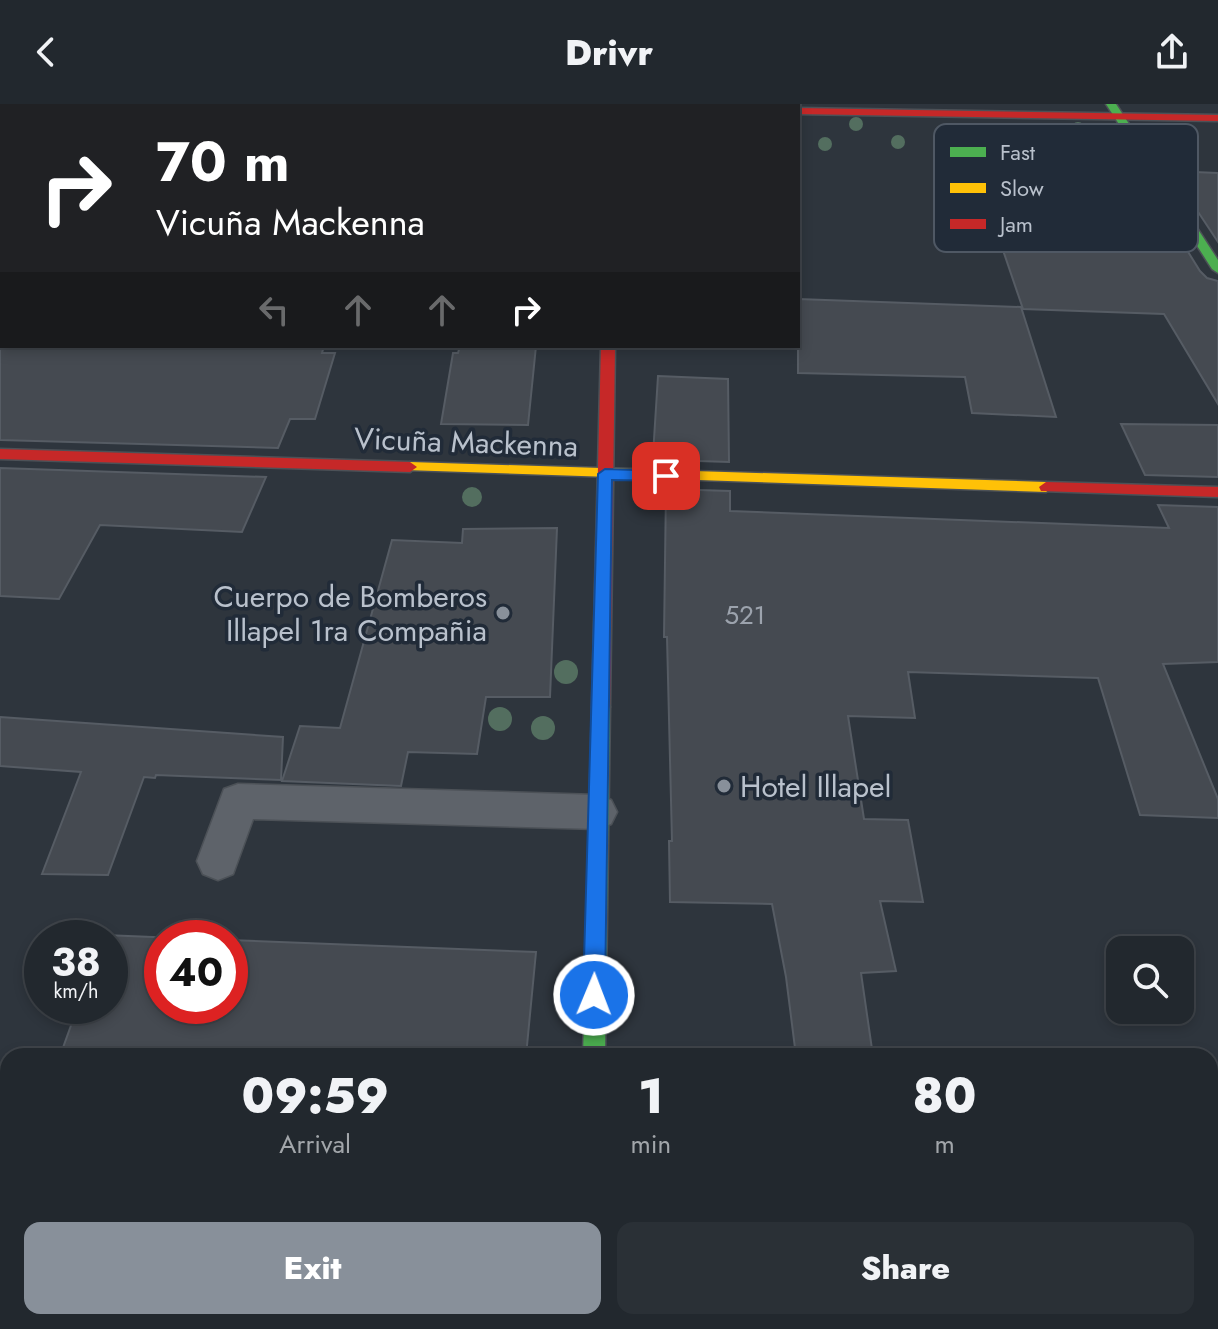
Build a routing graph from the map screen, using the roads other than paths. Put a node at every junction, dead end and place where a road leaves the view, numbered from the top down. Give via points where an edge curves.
1 (1115, 110) edge
2 (800, 111) edge
3 (1218, 118) edge
4 (1198, 238) edge
5 (1218, 269) edge
6 (608, 348) edge
7 (0, 454) edge
8 (605, 474) junction
9 (1218, 492) edge
10 (597, 812) junction
11 (218, 861) dead end
12 (594, 1048) edge

1 - 2 street
1 - 3 street
4 - 5 street
6 - 8 street
7 - 8 street, Vicuña Mackenna
8 - 9 street, Vicuña Mackenna
8 - 10 street
10 - 11 lane via 238,801
10 - 12 street

